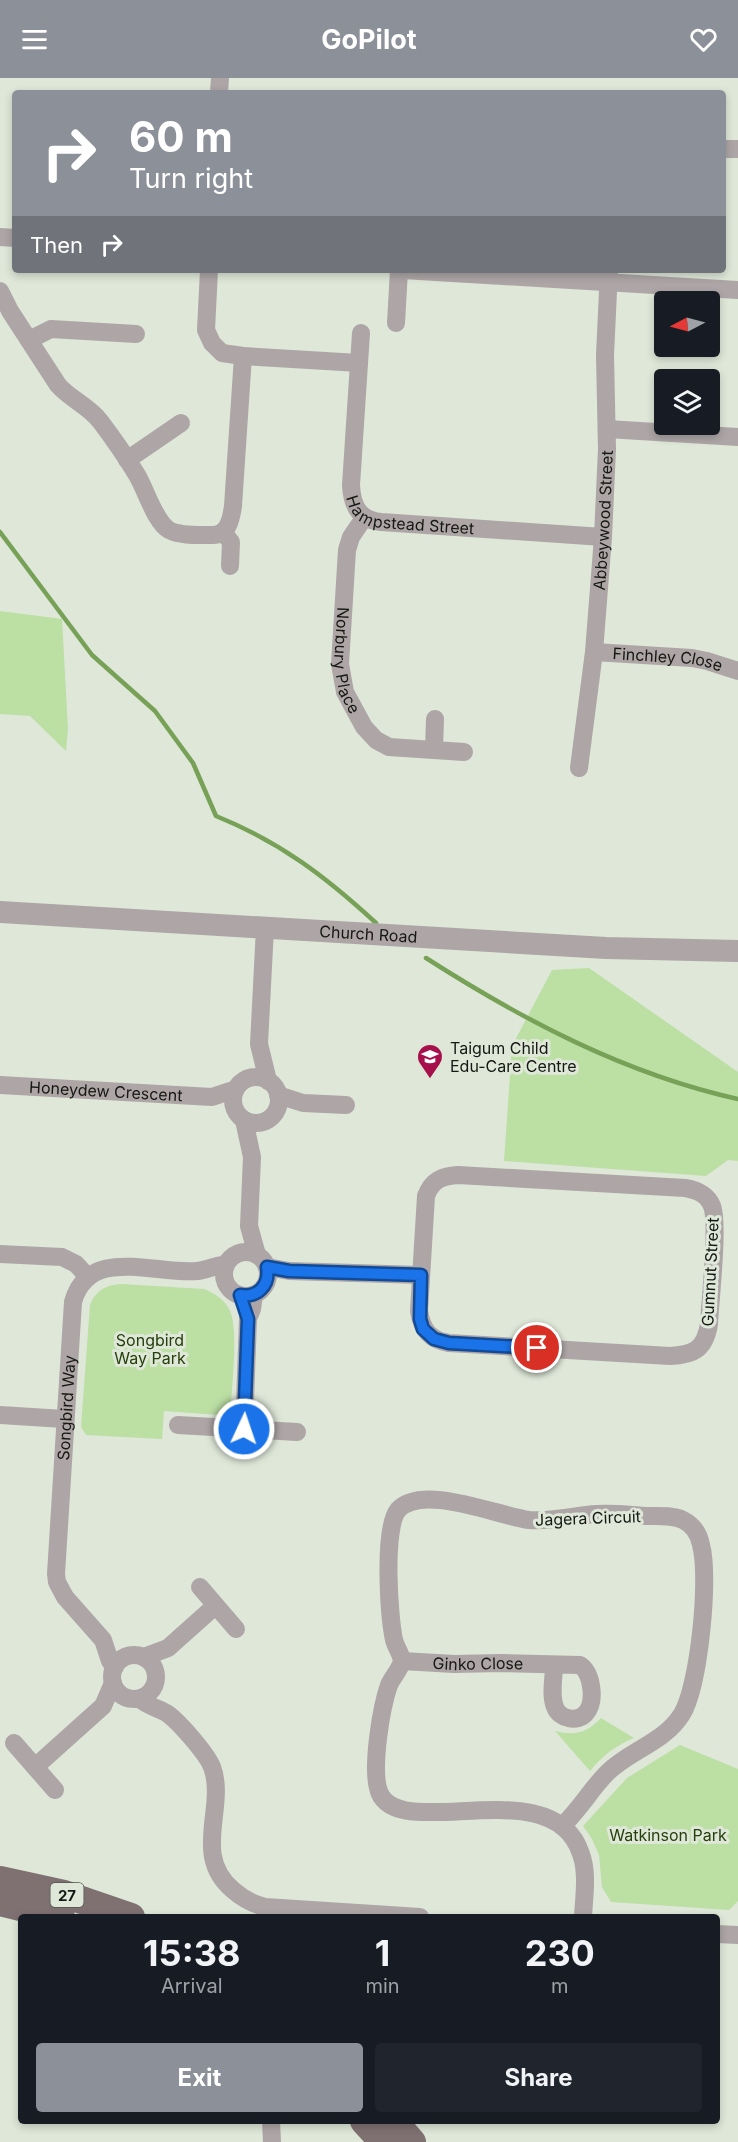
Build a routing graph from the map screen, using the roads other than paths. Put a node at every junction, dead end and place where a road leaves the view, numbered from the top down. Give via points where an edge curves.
1 (209, 273) edge
2 (401, 273) edge
3 (504, 273) edge
4 (608, 276) edge
5 (738, 290) edge
6 (0, 291) edge
7 (396, 323) dead end
8 (361, 333) dead end
9 (136, 334) dead end
10 (29, 340) junction
11 (243, 356) junction
12 (359, 363) junction
13 (181, 423) dead end
14 (607, 429) junction
15 (738, 437) edge
16 (127, 460) junction
17 (364, 518) junction
18 (223, 532) junction
19 (603, 537) junction
20 (230, 566) dead end
21 (594, 652) junction
22 (738, 671) edge
23 (435, 719) dead end
24 (434, 750) junction
25 (464, 752) dead end
26 (579, 768) dead end
27 (0, 912) edge
28 (265, 928) junction
29 (738, 951) edge
30 (259, 1044) junction
31 (0, 1085) edge
32 (275, 1095) junction
33 (240, 1099) junction
34 (346, 1105) dead end
35 (264, 1122) junction
36 (252, 1157) junction
37 (249, 1226) junction
38 (0, 1254) edge
39 (229, 1266) junction
40 (264, 1266) junction
41 (421, 1275) junction
42 (88, 1277) junction
43 (247, 1295) junction
44 (0, 1415) edge
45 (64, 1419) junction
46 (178, 1425) dead end
47 (244, 1429) junction
48 (297, 1432) dead end
49 (200, 1587) dead end
50 (215, 1606) junction
51 (236, 1629) dead end
52 (103, 1640) junction
53 (168, 1648) junction
54 (137, 1656) junction
55 (402, 1661) junction
56 (554, 1665) dead end
57 (155, 1679) junction
58 (123, 1686) junction
59 (168, 1714) junction
60 (14, 1743) dead end
61 (35, 1767) junction
62 (55, 1790) dead end
63 (563, 1825) junction
64 (0, 1880) edge
65 (0, 1902) edge
66 (49, 1914) edge
67 (122, 1914) edge
68 (378, 1914) edge
69 (583, 1914) edge
70 (720, 1934) edge
71 (738, 1935) edge
72 (271, 2124) edge
73 (367, 2124) edge
74 (397, 2124) edge
75 (272, 2142) edge
76 (383, 2142) edge
77 (412, 2142) edge

1 - 11 street via 208,337 222,353
2 - 7 street
3 - 4 street
4 - 5 street
4 - 14 street, Abbeywood Street via 604,355
6 - 10 street
8 - 12 street, Hampstead Street
9 - 10 street via 51,329
10 - 16 street via 58,385 99,419
11 - 12 street
11 - 18 street via 233,506
12 - 17 street, Hampstead Street via 351,485 356,510
13 - 16 street
14 - 15 street
14 - 19 street, Abbeywood Street
16 - 18 street via 165,527 178,533
17 - 19 street, Hampstead Street
17 - 24 street, Norbury Place via 347,550 342,684 364,727 376,740 389,747
18 - 20 street via 231,542
19 - 21 street, Abbeywood Street
21 - 22 street, Finchley Close via 692,658
21 - 26 street, Abbeywood Street
23 - 24 street
24 - 25 street, Norbury Place
27 - 28 street, Church Road
28 - 29 street, Church Road via 606,948
28 - 30 street
30 - 32 street
30 - 33 street
31 - 33 street, Honeydew Crescent via 212,1097 226,1106
32 - 33 street via 261,1078
32 - 34 street via 303,1103
32 - 35 street via 269,1119
33 - 35 street via 257,1124
33 - 36 street
35 - 36 street
36 - 37 street
37 - 39 street
37 - 40 street
38 - 42 street via 62,1257
39 - 40 street via 251,1252
39 - 42 street via 198,1271 112,1267
39 - 43 street via 230,1290
40 - 41 street via 289,1271
40 - 43 street via 265,1285
41 - 41 street, Gumnut Street via 426,1196 433,1183 444,1176 694,1189 704,1195 713,1210 707,1332 702,1346 688,1354 440,1341 428,1334 420,1319
42 - 45 street, Songbird Way via 73,1302
43 - 47 street via 252,1309 248,1319
44 - 45 street
45 - 52 street, Songbird Way via 57,1582 65,1597
46 - 47 street
47 - 48 street
49 - 50 street
50 - 51 street
50 - 53 street
52 - 54 street, Songbird Way
52 - 58 street, Songbird Way
53 - 54 street
53 - 57 street
54 - 57 street via 149,1660
54 - 58 street via 118,1661
55 - 56 street, Ginko Close
55 - 63 street via 390,1684 380,1727 376,1781 388,1804 408,1811 507,1809 546,1817
55 - 63 street, Jagera Circuit via 394,1641 388,1601 390,1557 393,1521 410,1502 457,1502 530,1520 607,1514 675,1518 689,1524 699,1537 704,1567 699,1650 687,1705 665,1733 607,1773
57 - 58 street via 147,1696
57 - 59 street
58 - 59 street
58 - 61 street via 117,1702 103,1706
59 - 68 street via 212,1768 212,1853 227,1885 247,1900 265,1906
60 - 61 street
61 - 62 street
63 - 69 street via 577,1843 584,1862
64 - 67 main road, 27 via 64,1894
65 - 66 main road, 27
70 - 71 street
72 - 75 street
73 - 76 main road
74 - 77 main road

